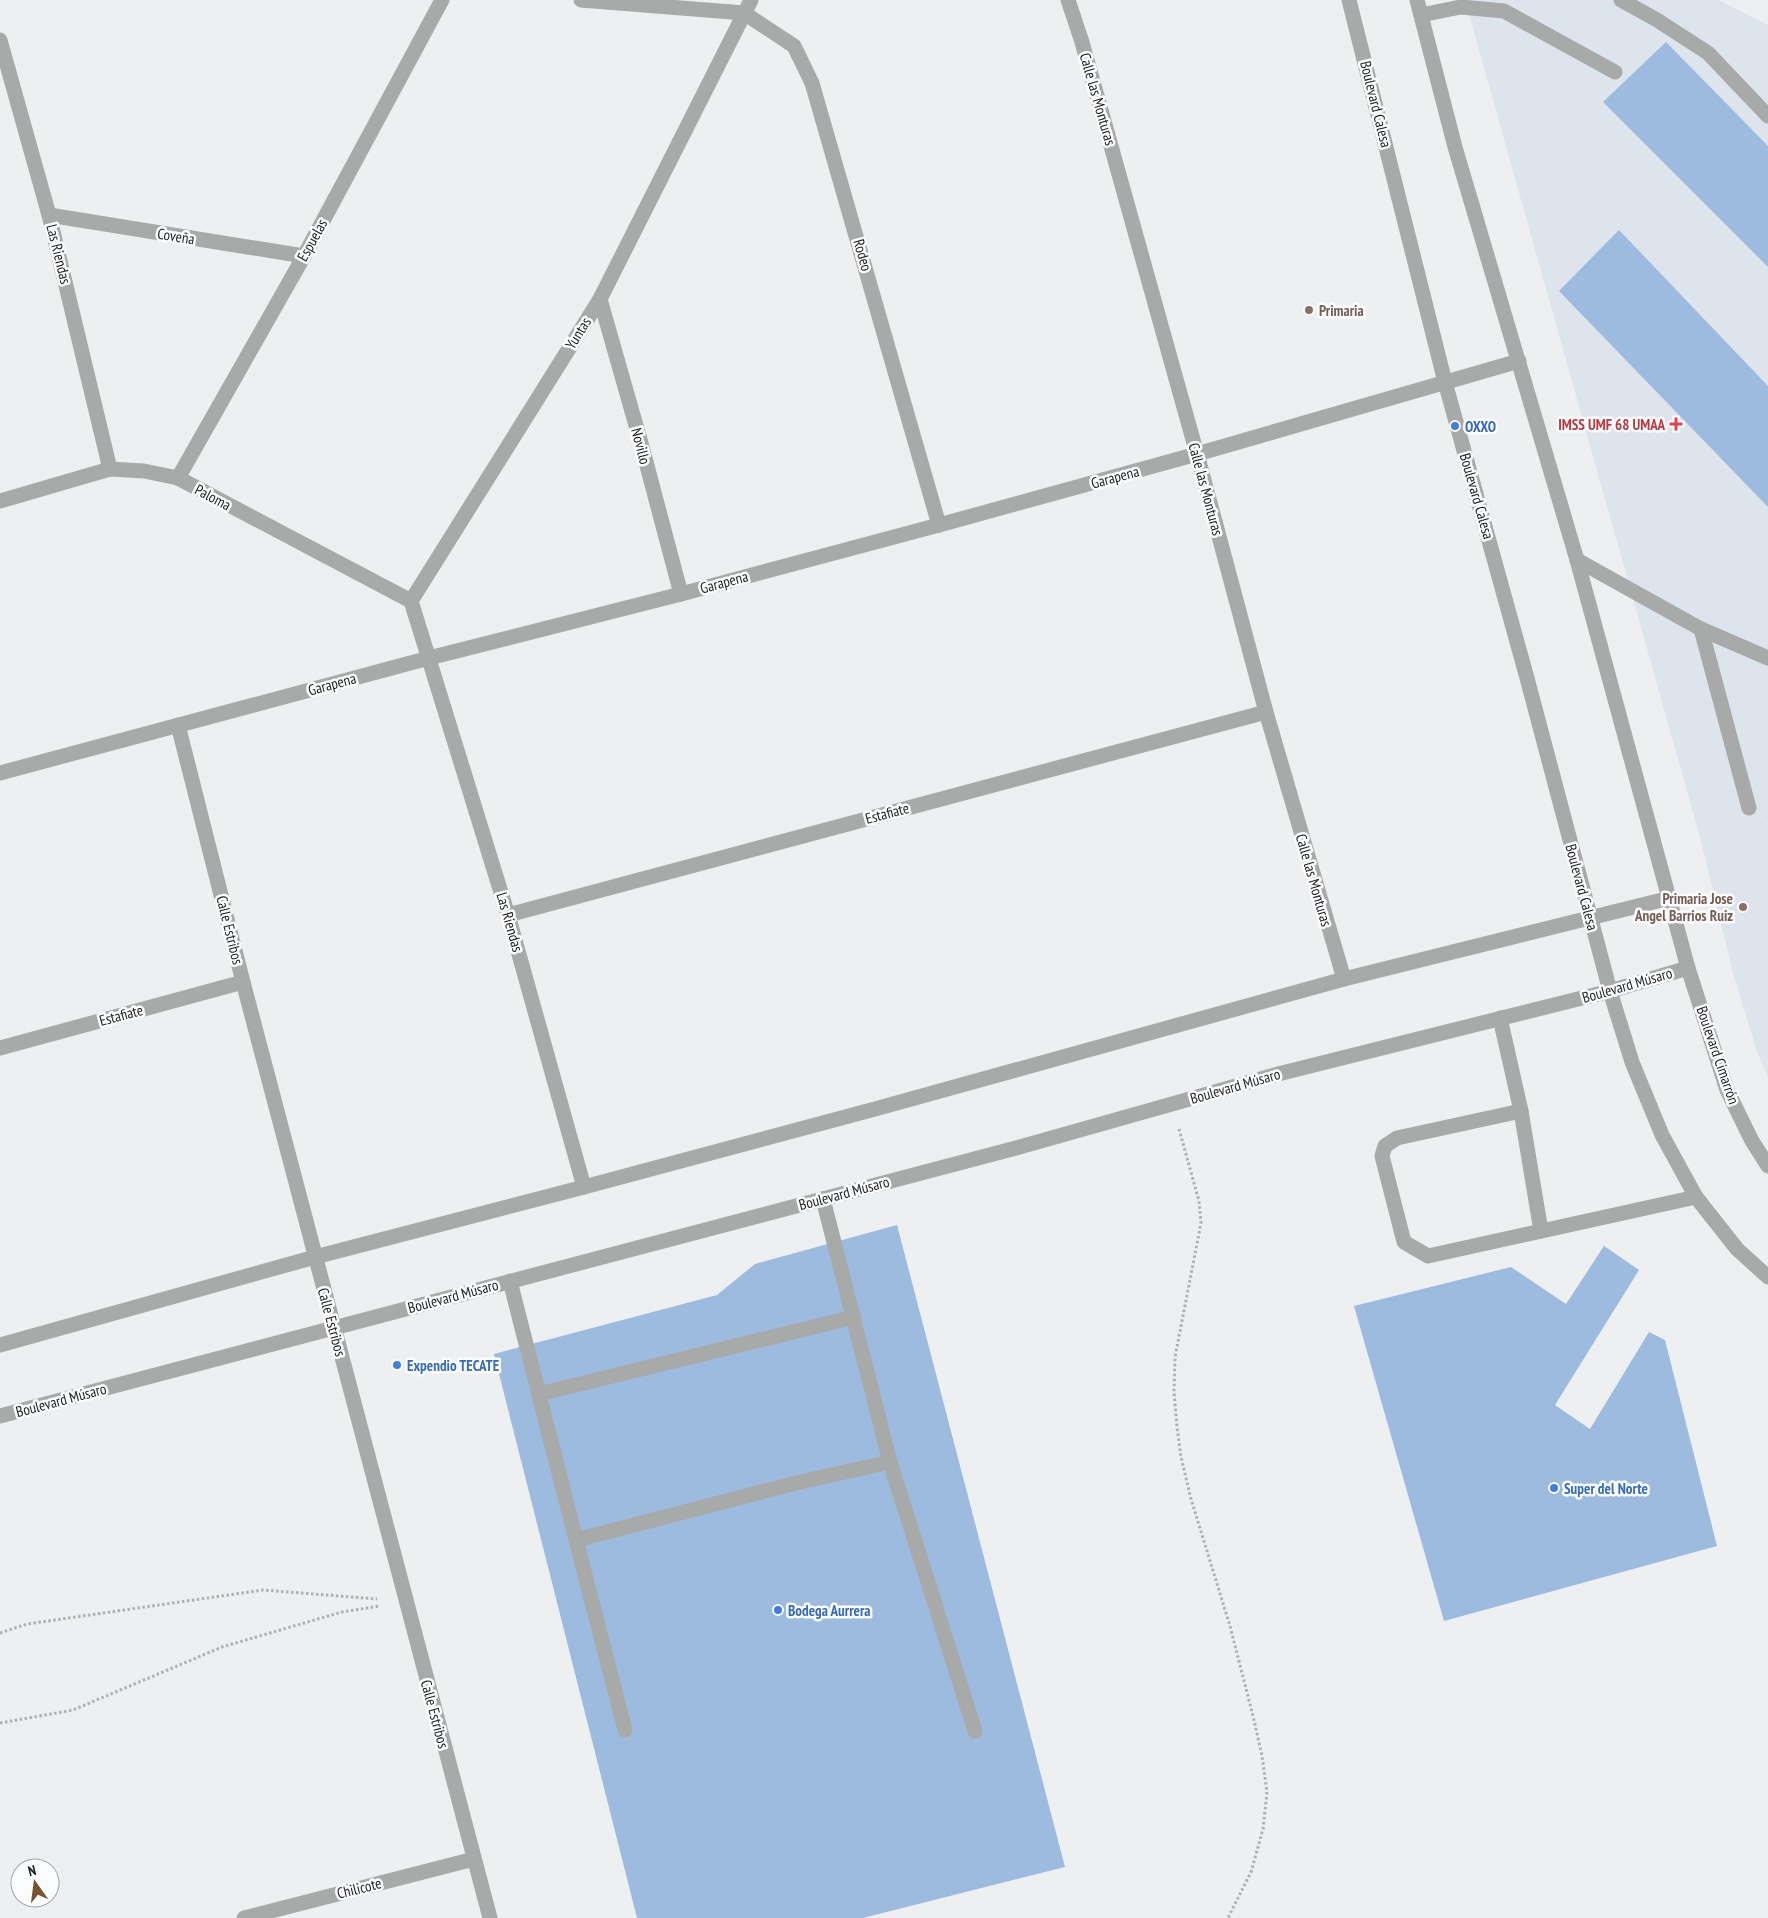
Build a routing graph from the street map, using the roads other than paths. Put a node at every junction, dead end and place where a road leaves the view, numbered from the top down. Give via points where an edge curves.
1 (442, 0) edge
2 (581, 0) edge
3 (1068, 0) edge
4 (1349, 0) edge
5 (1417, 0) edge
6 (1620, 0) edge
7 (747, 7) edge
8 (1421, 15) junction
9 (0, 40) edge
10 (1615, 72) dead end
11 (1768, 116) edge
12 (49, 215) junction
13 (304, 256) junction
14 (600, 299) junction
15 (1519, 361) junction
16 (1445, 382) junction
17 (1197, 454) junction
18 (110, 469) junction
19 (178, 478) junction
20 (0, 501) edge
21 (939, 525) junction
22 (1577, 560) junction
23 (681, 594) junction
24 (411, 601) junction
25 (1702, 629) junction
26 (429, 658) junction
27 (1768, 658) edge
28 (1266, 712) junction
29 (178, 725) junction
30 (0, 773) edge
31 (1748, 808) dead end
32 (1670, 898) junction
33 (508, 915) junction
34 (1590, 918) junction
35 (1688, 968) junction
36 (1344, 979) junction
37 (243, 982) junction
38 (1610, 991) junction
39 (1500, 1018) junction
40 (0, 1048) edge
41 (1520, 1111) junction
42 (1768, 1167) edge
43 (584, 1187) junction
44 (1696, 1197) junction
45 (823, 1199) junction
46 (1541, 1231) junction
47 (315, 1257) junction
48 (1768, 1277) edge
49 (510, 1281) junction
50 (854, 1317) junction
51 (334, 1329) junction
52 (0, 1345) edge
53 (539, 1394) junction
54 (0, 1416) edge
55 (890, 1462) junction
56 (576, 1540) junction
57 (625, 1730) dead end
58 (975, 1731) dead end
59 (474, 1859) junction
60 (244, 1918) edge
61 (490, 1918) edge

1 - 13 street, Espuelas
2 - 7 street
3 - 17 street, Calle las Monturas
4 - 16 street, Boulevard Calesa
5 - 8 street
6 - 11 street via 1708,53
7 - 14 street, Yuntas
7 - 21 street, Rodeo via 794,46 812,82
8 - 10 street via 1461,7 1504,11
8 - 15 street via 1455,147
9 - 12 street, Las Riendas
12 - 13 street, Coveña
12 - 18 street, Las Riendas
13 - 19 street, Espuelas
14 - 23 street, Novillo
14 - 24 street, Yuntas
15 - 16 street, Garapena
15 - 22 street
16 - 17 street, Garapena
16 - 34 street, Boulevard Calesa
17 - 21 street, Garapena
17 - 28 street, Calle las Monturas
18 - 19 street, Paloma
18 - 20 street, Paloma
19 - 24 street, Paloma
21 - 23 street, Garapena
22 - 25 street
22 - 32 street
23 - 26 street, Garapena
24 - 26 street
25 - 27 street
25 - 31 street
26 - 29 street, Garapena
26 - 33 street, Las Riendas
28 - 33 street, Estafiate
28 - 36 street, Calle las Monturas
29 - 30 street, Garapena
29 - 37 street, Calle Estribos
32 - 34 street
32 - 35 street
33 - 43 street, Las Riendas
34 - 36 street
34 - 38 street, Boulevard Calesa
35 - 38 street, Boulevard Músaro
35 - 42 street, Boulevard Cimarrón via 1727,1090
36 - 43 street
37 - 40 street, Estafiate
37 - 47 street, Calle Estribos
38 - 39 street, Boulevard Músaro
38 - 44 street, Boulevard Calesa via 1632,1062 1662,1135
39 - 41 street
39 - 45 street, Boulevard Músaro via 1278,1074
41 - 46 street
41 - 46 street via 1397,1138 1385,1146 1382,1156 1404,1242 1428,1256
43 - 47 street
44 - 46 street
44 - 48 street, Boulevard Calesa via 1737,1249
45 - 49 street, Boulevard Músaro
45 - 50 street
47 - 51 street, Calle Estribos
47 - 52 street
49 - 51 street, Boulevard Músaro
49 - 53 street
50 - 53 street
50 - 55 street
51 - 54 street, Boulevard Músaro
51 - 59 street, Calle Estribos
53 - 56 street
55 - 56 street
55 - 58 street
56 - 57 street
59 - 60 street, Chilicote
59 - 61 street, Calle Estribos

